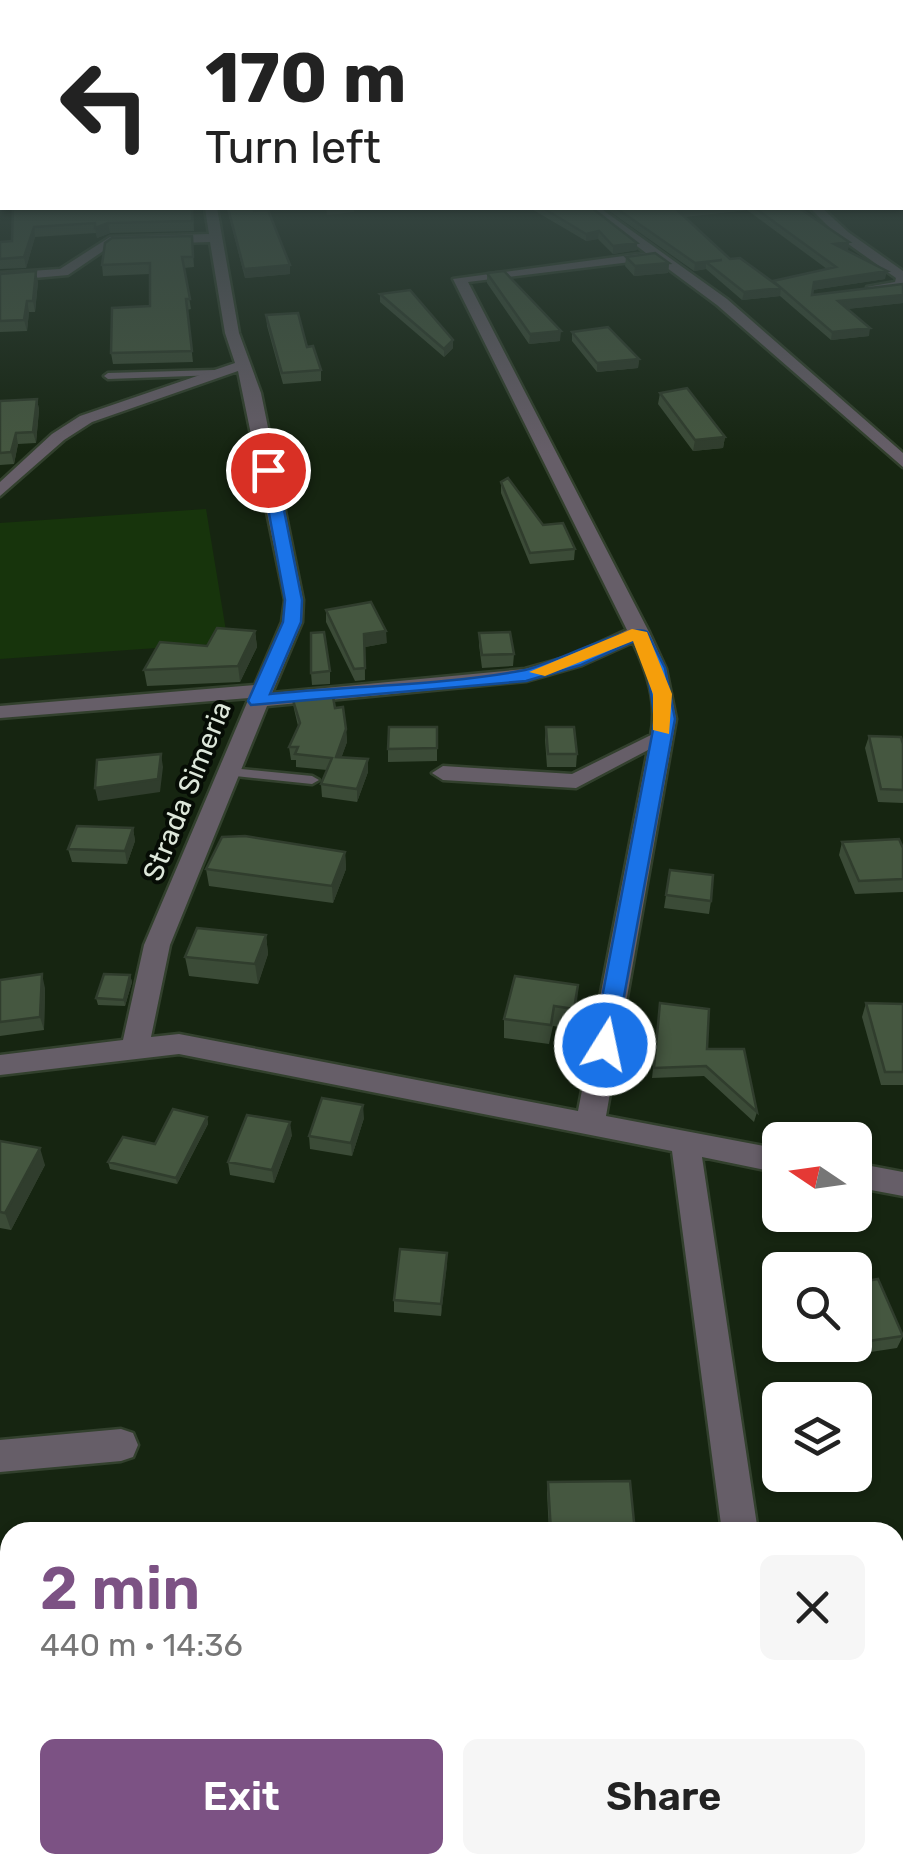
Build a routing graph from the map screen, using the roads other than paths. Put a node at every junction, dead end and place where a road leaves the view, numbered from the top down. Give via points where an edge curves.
1 (223, 278) edge
2 (465, 278) edge
3 (689, 278) edge
4 (902, 278) edge
5 (856, 292) edge
6 (242, 366) junction
7 (214, 372) junction
8 (108, 376) dead end
9 (903, 462) edge
10 (0, 491) edge
11 (638, 632) junction
12 (259, 696) junction
13 (0, 712) edge
14 (660, 742) junction
15 (231, 772) junction
16 (444, 773) dead end
17 (312, 780) dead end
18 (136, 1049) junction
19 (0, 1065) edge
20 (590, 1124) junction
21 (685, 1142) junction
22 (762, 1157) edge
23 (872, 1178) edge
24 (903, 1184) edge
25 (120, 1445) dead end
26 (0, 1456) edge
27 (739, 1522) edge

1 - 6 street, Strada Simeria
2 - 11 street via 528,422
3 - 9 street
4 - 5 street via 894,288
6 - 7 street
6 - 12 street, Strada Simeria via 294,600 292,622
7 - 8 lane
7 - 10 street via 71,418
11 - 12 street via 526,675
11 - 14 street via 662,694
12 - 13 street
12 - 15 street, Strada Simeria
14 - 16 street via 576,781
14 - 20 street
15 - 17 lane
15 - 18 street, Strada Simeria via 158,945
18 - 19 street
18 - 20 street via 179,1044 248,1054
20 - 21 street
21 - 22 street
21 - 27 street
23 - 24 street
25 - 26 street

